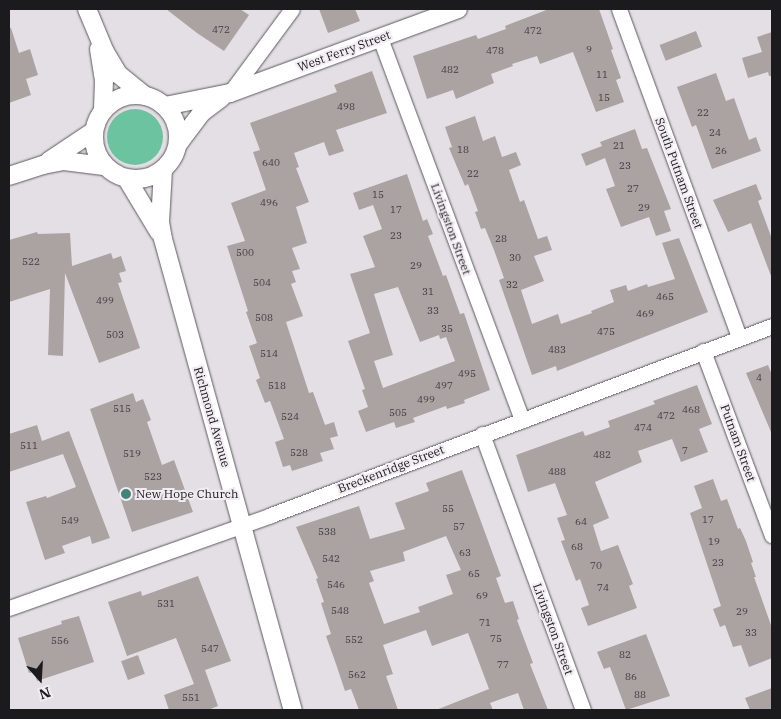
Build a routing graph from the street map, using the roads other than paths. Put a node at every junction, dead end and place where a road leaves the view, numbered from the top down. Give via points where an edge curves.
1 (87, 9) edge
2 (292, 9) edge
3 (458, 9) edge
4 (619, 9) edge
5 (94, 26) junction
6 (380, 38) junction
7 (230, 93) junction
8 (145, 96) junction
9 (165, 106) junction
10 (103, 110) junction
11 (94, 131) junction
12 (178, 144) junction
13 (43, 165) junction
14 (104, 166) junction
15 (163, 170) junction
16 (9, 176) edge
17 (127, 180) junction
18 (162, 239) junction
19 (772, 326) edge
20 (739, 338) junction
21 (703, 351) junction
22 (522, 420) junction
23 (482, 434) junction
24 (243, 525) junction
25 (772, 536) edge
26 (9, 608) edge
27 (293, 710) edge
28 (583, 710) edge

1 - 5 street
2 - 7 street
3 - 6 street, West Ferry Street
4 - 20 street, South Putnam Street
5 - 8 street via 118,74
5 - 10 street via 104,80
6 - 7 street, West Ferry Street
6 - 22 street, Livingston Street
7 - 9 street, West Ferry Street
7 - 12 street, West Ferry Street via 208,106
8 - 9 street
8 - 10 street via 119,98
9 - 12 street via 175,121
10 - 11 street
11 - 13 street
11 - 14 street via 95,148
12 - 15 street
13 - 14 street via 72,161
13 - 16 street
14 - 17 street
15 - 17 street via 146,179
15 - 18 street, Richmond Avenue
17 - 18 street, Richmond Avenue
18 - 24 street, Richmond Avenue
19 - 20 street, Breckenridge Street
20 - 21 street, Breckenridge Street
21 - 22 street, Breckenridge Street
21 - 25 street, Putnam Street
22 - 23 street, Breckenridge Street
23 - 24 street, Breckenridge Street
23 - 28 street, Livingston Street
24 - 26 street, Breckenridge Street
24 - 27 street, Richmond Avenue

